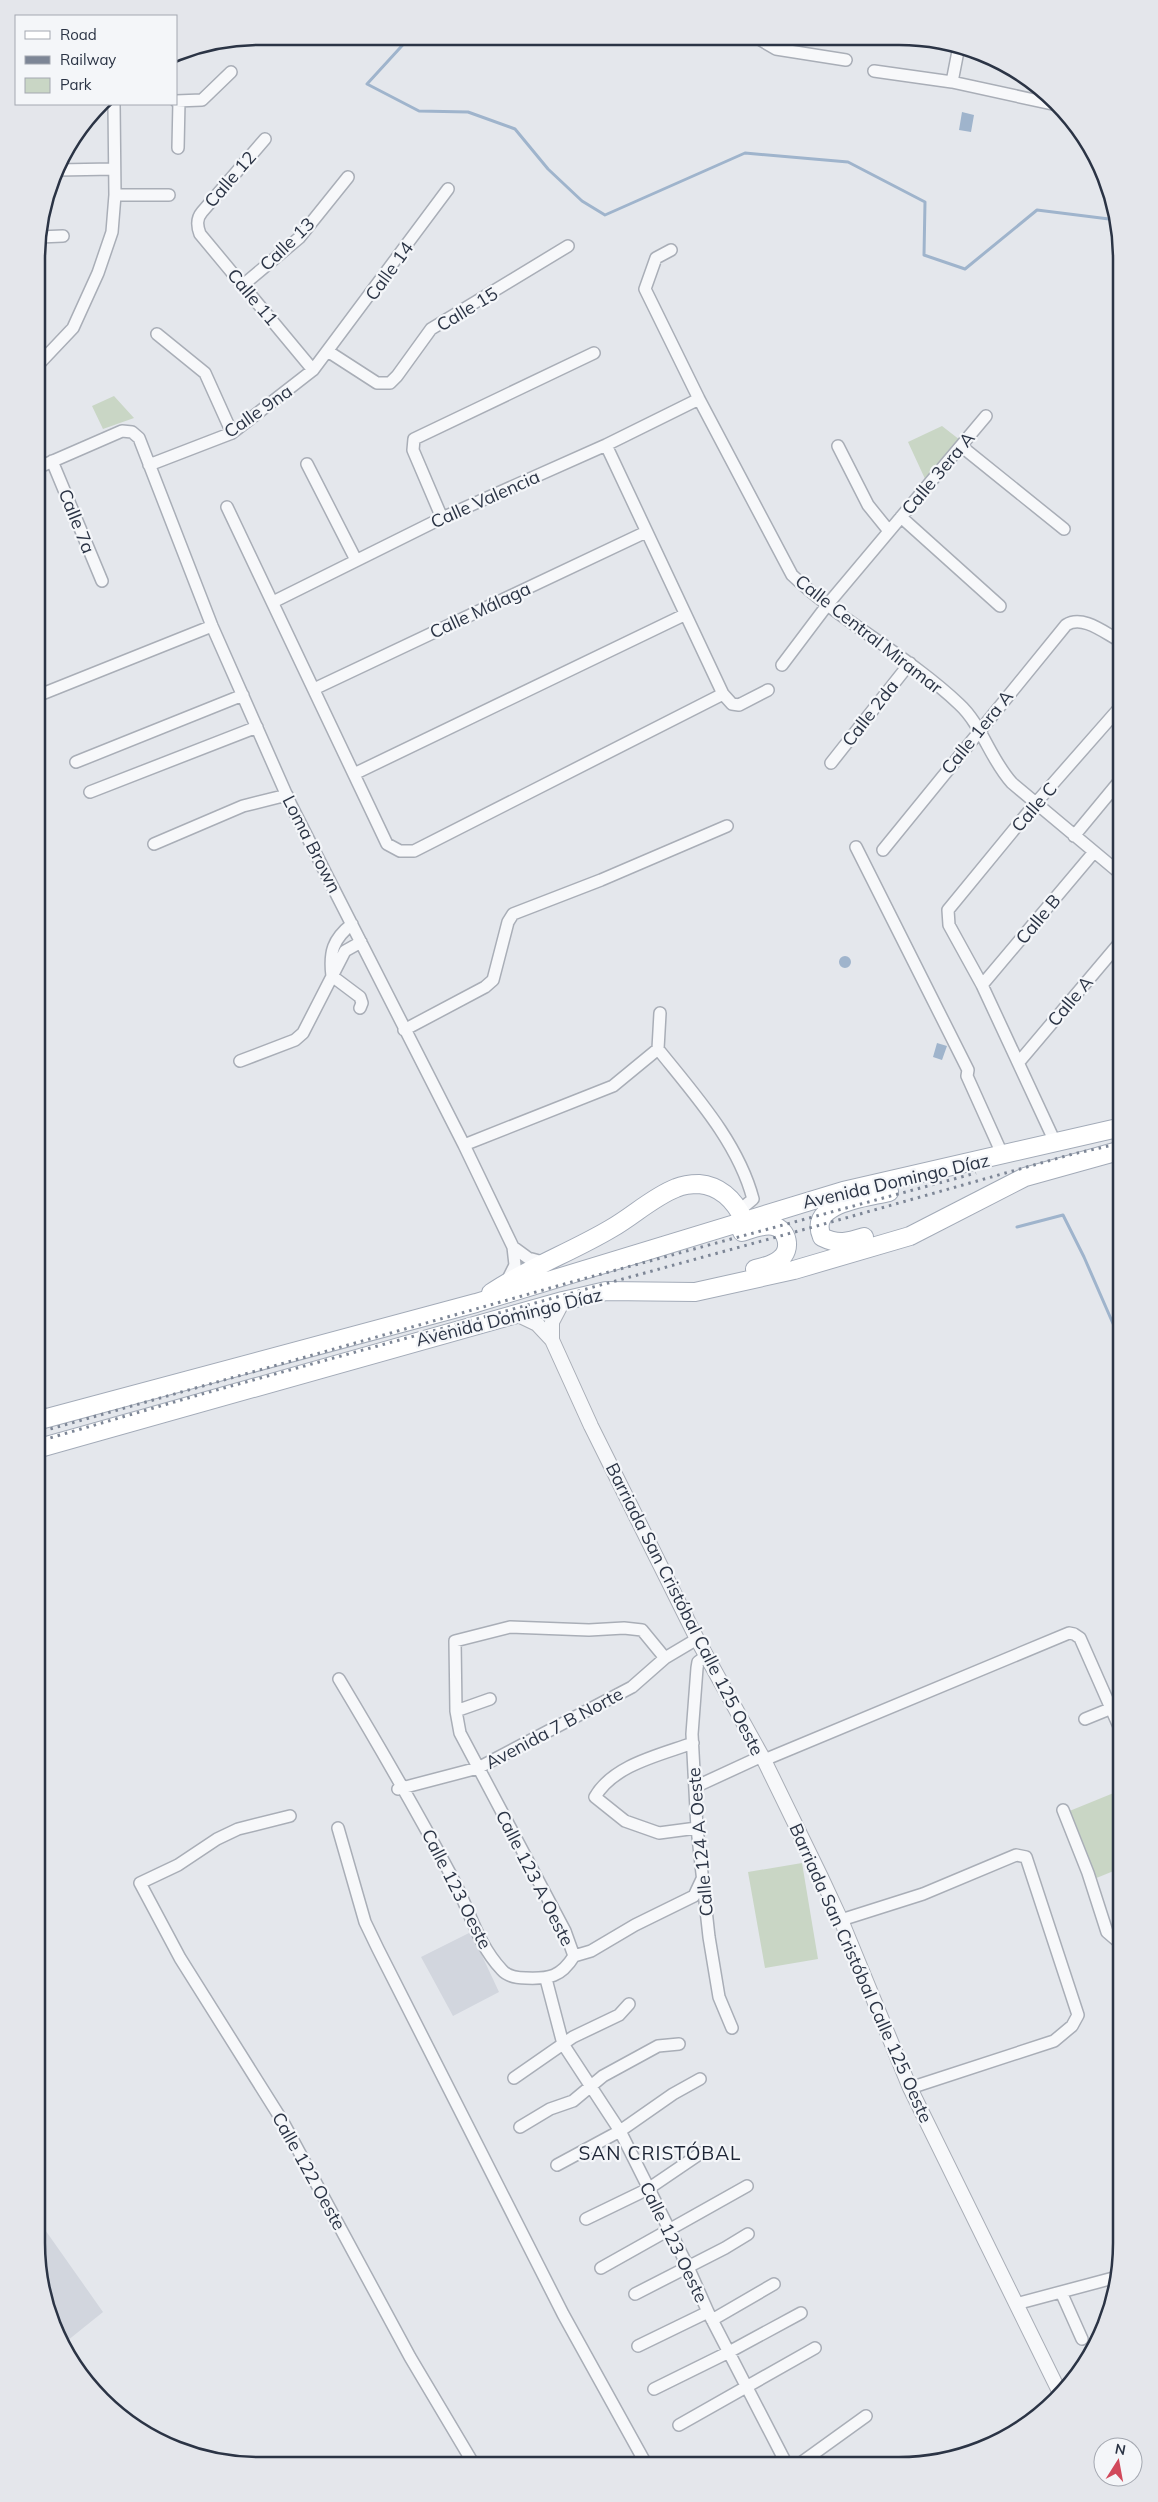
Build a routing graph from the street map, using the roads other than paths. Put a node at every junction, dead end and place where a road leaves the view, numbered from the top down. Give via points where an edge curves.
1 (769, 45) edge
2 (958, 53) edge
3 (846, 60) dead end
4 (874, 71) dead end
5 (231, 72) dead end
6 (952, 82) junction
7 (178, 101) edge
8 (1044, 102) edge
9 (114, 105) edge
10 (265, 139) dead end
11 (178, 148) dead end
12 (114, 169) junction
13 (64, 170) edge
14 (348, 177) dead end
15 (448, 189) dead end
16 (115, 195) junction
17 (169, 195) dead end
18 (197, 222) joint
19 (63, 236) dead end
20 (46, 237) edge
21 (568, 246) dead end
22 (671, 250) dead end
23 (243, 285) junction
24 (157, 334) dead end
25 (329, 352) junction
26 (594, 353) dead end
27 (45, 358) edge
28 (313, 370) junction
29 (699, 399) junction
30 (986, 416) dead end
31 (232, 433) junction
32 (606, 445) junction
33 (838, 446) dead end
34 (961, 446) junction
35 (52, 461) junction
36 (45, 464) edge
37 (307, 464) dead end
38 (149, 465) junction
39 (227, 507) dead end
40 (901, 517) junction
41 (442, 518) junction
42 (1064, 529) dead end
43 (889, 531) junction
44 (646, 532) junction
45 (356, 560) junction
46 (102, 582) dead end
47 (273, 602) junction
48 (828, 604) junction
49 (1000, 606) dead end
50 (684, 615) junction
51 (212, 626) junction
52 (1113, 637) edge
53 (910, 663) junction
54 (782, 665) dead end
55 (314, 689) junction
56 (768, 690) dead end
57 (45, 693) edge
58 (722, 694) junction
59 (243, 695) junction
60 (1113, 715) edge
61 (257, 726) junction
62 (978, 731) junction
63 (76, 762) dead end
64 (831, 763) dead end
65 (354, 774) junction
66 (1113, 789) edge
67 (90, 792) dead end
68 (286, 795) junction
69 (1035, 804) junction
70 (726, 826) dead end
71 (1074, 836) junction
72 (154, 844) dead end
73 (856, 847) dead end
74 (883, 850) dead end
75 (1094, 852) junction
76 (1113, 868) edge
77 (352, 924) junction
78 (361, 942) junction
79 (1113, 951) edge
80 (332, 976) junction
81 (982, 985) junction
82 (360, 1008) dead end
83 (660, 1013) dead end
84 (404, 1030) junction
85 (658, 1049) junction
86 (240, 1061) dead end
87 (1019, 1062) junction
88 (1113, 1129) edge
89 (1055, 1142) junction
90 (464, 1145) junction
91 (1113, 1153) edge
92 (1006, 1155) junction
93 (927, 1173) junction
94 (963, 1207) junction
95 (742, 1215) junction
96 (513, 1247) junction
97 (619, 1260) junction
98 (543, 1262) junction
99 (507, 1281) junction
100 (655, 1292) junction
101 (563, 1300) junction
102 (476, 1303) junction
103 (514, 1313) junction
104 (552, 1340) junction
105 (45, 1413) edge
106 (45, 1446) edge
107 (697, 1639) junction
108 (706, 1656) junction
109 (665, 1658) junction
110 (339, 1679) dead end
111 (490, 1699) dead end
112 (1112, 1708) joint
113 (456, 1711) junction
114 (1085, 1719) dead end
115 (693, 1743) junction
116 (763, 1758) junction
117 (478, 1768) junction
118 (695, 1786) junction
119 (401, 1788) junction
120 (1063, 1810) dead end
121 (290, 1816) dead end
122 (338, 1828) dead end
123 (697, 1828) junction
124 (703, 1878) junction
125 (842, 1920) junction
126 (1113, 1937) edge
127 (574, 1956) junction
128 (546, 1979) junction
129 (629, 2004) dead end
130 (732, 2028) dead end
131 (563, 2044) junction
132 (679, 2044) dead end
133 (514, 2078) dead end
134 (700, 2079) dead end
135 (592, 2086) junction
136 (910, 2088) junction
137 (520, 2127) dead end
138 (620, 2131) junction
139 (701, 2153) dead end
140 (557, 2165) dead end
141 (747, 2186) dead end
142 (648, 2189) junction
143 (586, 2219) dead end
144 (669, 2230) junction
145 (748, 2234) dead end
146 (688, 2267) junction
147 (601, 2268) dead end
148 (1110, 2279) edge
149 (774, 2284) dead end
150 (1062, 2292) junction
151 (635, 2294) dead end
152 (1016, 2304) junction
153 (801, 2313) dead end
154 (710, 2316) junction
155 (1082, 2338) dead end
156 (638, 2346) dead end
157 (815, 2348) dead end
158 (729, 2352) junction
159 (748, 2387) junction
160 (1057, 2387) edge
161 (654, 2389) dead end
162 (866, 2416) dead end
163 (679, 2424) dead end
164 (469, 2457) edge
165 (642, 2457) edge
166 (783, 2457) edge
167 (809, 2457) edge

1 - 3 street via 776,49
2 - 6 street
4 - 6 street
5 - 7 street via 202,100
6 - 8 street
7 - 11 street
9 - 12 street
10 - 18 street, Calle 12
12 - 13 street
12 - 16 street
14 - 23 street, Calle 13 via 299,238
15 - 25 street, Calle 14
16 - 17 street
16 - 27 street via 112,232 88,298 73,328
18 - 23 street, Calle 11 via 200,234
19 - 20 street
21 - 25 street, Calle 15 via 431,329 390,383 377,383
22 - 29 street, Calle Central Miramar via 656,258 645,289
23 - 28 street, Calle 11
24 - 31 street via 204,373
25 - 28 street, Calle 9na
26 - 41 street via 414,439 412,450
28 - 31 street, Calle 9na
29 - 32 street, Calle Valencia
29 - 48 street, Calle Central Miramar via 782,560 792,575
30 - 34 street, Calle 3era A
31 - 38 street, Calle 9na
32 - 41 street, Calle Valencia
32 - 44 street
33 - 43 street, Calle 3era A via 868,505
34 - 40 street, Calle 3era A
34 - 42 street
35 - 36 street
35 - 38 street, Loma Brown via 122,432 132,432 139,438
35 - 46 street, Calle 7a
37 - 45 street
38 - 51 street, Loma Brown
39 - 47 street
40 - 43 street, Calle 3era A
40 - 49 street
41 - 45 street, Calle Valencia
43 - 48 street, Calle 3era A
44 - 50 street
44 - 55 street, Calle Málaga
45 - 47 street, Calle Valencia
47 - 55 street
48 - 53 street, Calle Central Miramar
48 - 54 street, Calle 3era A
50 - 58 street
50 - 65 street
51 - 57 street
51 - 59 street, Loma Brown
52 - 62 street, Calle 1era A via 1088,624 1076,621 1066,625
53 - 62 street, Calle Central Miramar via 959,704
53 - 64 street, Calle 2da
55 - 65 street
56 - 58 street via 739,705 732,704
58 - 65 street via 414,851 400,851 387,844
59 - 61 street, Loma Brown
59 - 63 street
60 - 69 street, Calle C
61 - 67 street
61 - 68 street, Loma Brown
62 - 69 street, Calle Central Miramar via 999,769
62 - 74 street, Calle 1era A
66 - 71 street
68 - 72 street via 243,806
68 - 77 street, Loma Brown
69 - 71 street, Calle Central Miramar
69 - 81 street, Calle C via 948,910 949,925
70 - 84 street via 513,914 493,980
71 - 75 street, Calle Central Miramar
73 - 92 street via 968,1070 973,1072
75 - 76 street, Calle Central Miramar
75 - 81 street, Calle B
77 - 78 street, Loma Brown
77 - 80 street via 335,941 331,950
78 - 80 street via 345,952
78 - 84 street, Loma Brown
79 - 87 street, Calle A
80 - 82 street via 360,997
80 - 86 street via 303,1032 295,1040
81 - 87 street
83 - 85 street
84 - 90 street, Loma Brown
85 - 90 street via 613,1086
85 - 95 street via 712,1116 748,1180 753,1199
87 - 89 street
88 - 89 main road, Avenida Domingo Díaz
89 - 92 main road, Avenida Domingo Díaz
90 - 96 street, Loma Brown
91 - 94 main road, Avenida Domingo Díaz via 1025,1177
92 - 93 main road, Avenida Domingo Díaz
93 - 94 main road via 896,1190 825,1211 819,1220 822,1237 843,1243
93 - 95 main road, Avenida Domingo Díaz
94 - 100 main road, Avenida Domingo Díaz via 910,1236 794,1270 695,1292
95 - 97 main road, Avenida Domingo Díaz
95 - 98 main road via 727,1196 716,1189 699,1184 682,1186 612,1228
96 - 98 street via 528,1258
96 - 99 street, Loma Brown via 515,1265
97 - 100 main road via 697,1245 762,1226 774,1226 782,1231 787,1241 787,1252 771,1265
97 - 102 main road, Avenida Domingo Díaz
98 - 99 main road
99 - 102 main road
100 - 101 main road, Avenida Domingo Díaz via 606,1291
101 - 103 main road, Avenida Domingo Díaz
101 - 104 street via 552,1322
102 - 105 main road, Avenida Domingo Díaz
103 - 104 street, Barriada San Cristóbal Calle 125 Oeste via 537,1324
103 - 106 main road, Avenida Domingo Díaz
104 - 107 street, Barriada San Cristóbal Calle 125 Oeste
107 - 108 street, Barriada San Cristóbal Calle 125 Oeste
107 - 109 street, Avenida 7 B Norte
108 - 115 street, Calle 124 A Oeste via 698,1662 697,1668
108 - 116 street, Barriada San Cristóbal Calle 125 Oeste
109 - 113 street, Calle 123 A Oeste via 642,1630 624,1628 510,1627 456,1640
109 - 117 street, Avenida 7 B Norte via 632,1687
110 - 119 street, Calle 123 Oeste
111 - 113 street
112 - 114 street
112 - 116 street via 1080,1638 1069,1633
113 - 117 street, Calle 123 A Oeste via 460,1733
115 - 118 street, Calle 124 A Oeste
115 - 123 street via 614,1775 595,1797 625,1821 659,1833
116 - 118 street
116 - 125 street, Barriada San Cristóbal Calle 125 Oeste
117 - 119 street, Avenida 7 B Norte
117 - 127 street, Calle 123 A Oeste via 565,1931
118 - 123 street, Calle 124 A Oeste
119 - 128 street, Calle 123 Oeste via 462,1895 473,1927 502,1971 515,1978
120 - 126 street via 1107,1932
121 - 164 street, Calle 122 Oeste via 238,1829 178,1865 140,1883 180,1958 283,2122 410,2357
122 - 165 street via 365,1922 378,1949 563,2314
123 - 124 street, Calle 124 A Oeste
124 - 127 street via 694,1896 591,1951
124 - 130 street, Calle 124 A Oeste via 719,1997
125 - 136 street, Barriada San Cristóbal Calle 125 Oeste
125 - 136 street via 923,1894 1016,1855 1026,1857 1078,2015 1076,2021 1054,2041
127 - 128 street, Calle 123 A Oeste via 568,1966
128 - 131 street, Calle 123 Oeste
129 - 131 street via 619,2015
131 - 133 street
131 - 135 street, Calle 123 Oeste
132 - 135 street via 658,2046 603,2076
134 - 138 street
135 - 137 street via 573,2101 550,2109
135 - 138 street, Calle 123 Oeste
136 - 152 street, Barriada San Cristóbal Calle 125 Oeste
138 - 140 street
138 - 142 street, Calle 123 Oeste
139 - 142 street
141 - 144 street
142 - 143 street
142 - 144 street, Calle 123 Oeste
144 - 146 street, Calle 123 Oeste
144 - 147 street
145 - 146 street
146 - 151 street
146 - 154 street, Calle 123 Oeste
148 - 150 street
149 - 154 street
150 - 152 street
150 - 155 street
152 - 160 street, Barriada San Cristóbal Calle 125 Oeste
153 - 158 street
154 - 156 street
154 - 158 street, Calle 123 Oeste
157 - 159 street
158 - 159 street, Calle 123 Oeste
158 - 161 street
159 - 163 street
159 - 166 street, Calle 123 Oeste
162 - 167 street

